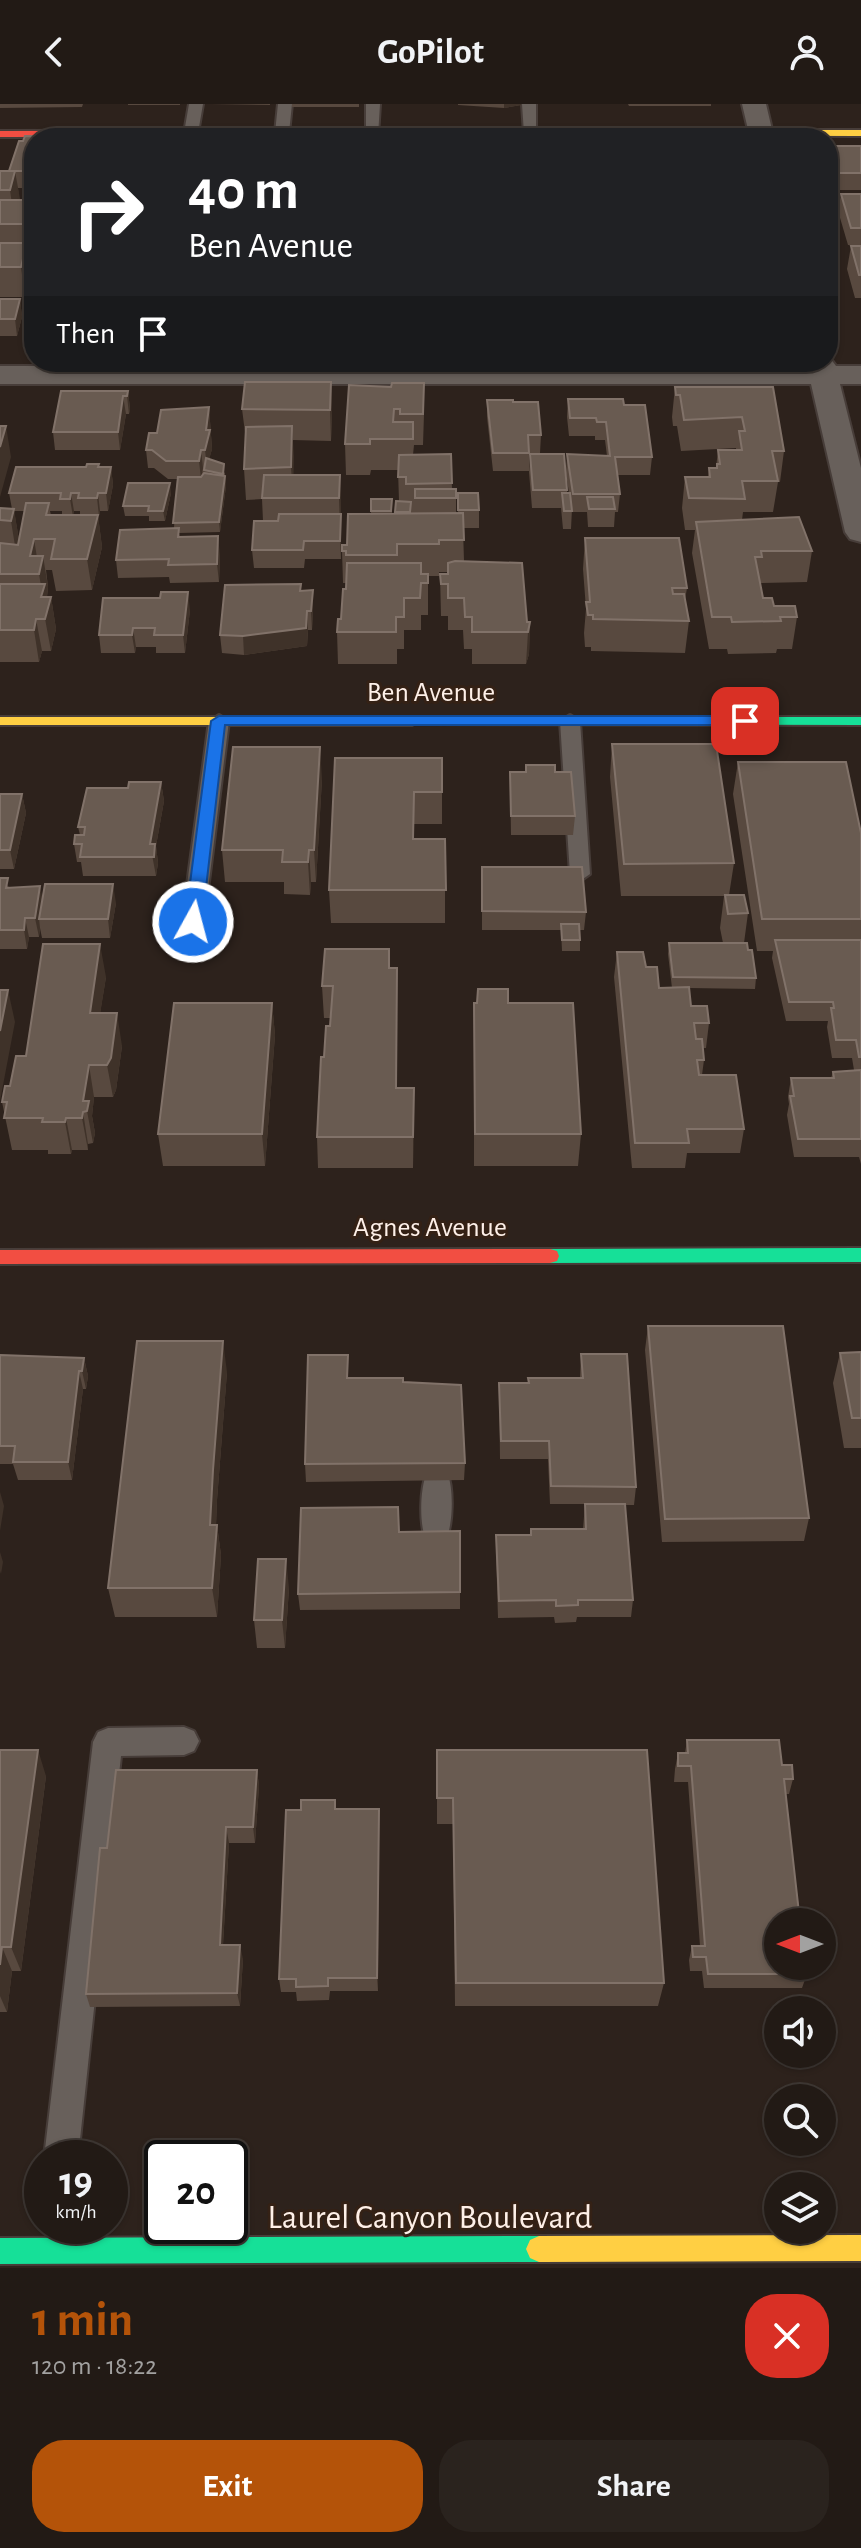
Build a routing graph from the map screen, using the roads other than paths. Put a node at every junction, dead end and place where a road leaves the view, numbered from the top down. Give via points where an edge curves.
1 (196, 104) edge
2 (285, 104) edge
3 (373, 104) edge
4 (529, 104) edge
5 (754, 104) edge
6 (192, 128) edge
7 (283, 128) edge
8 (373, 128) edge
9 (528, 128) edge
10 (760, 128) edge
11 (861, 133) edge
12 (0, 134) edge
13 (24, 134) edge
14 (838, 134) edge
15 (838, 371) edge
16 (188, 372) edge
17 (822, 372) edge
18 (0, 375) edge
19 (861, 375) edge
20 (861, 532) edge
21 (0, 721) edge
22 (219, 721) junction
23 (570, 721) junction
24 (861, 721) edge
25 (580, 874) edge
26 (193, 922) dead end
27 (861, 1255) edge
28 (0, 1257) edge
29 (437, 1480) edge
30 (436, 1532) edge
31 (184, 1741) dead end
32 (63, 2140) edge
33 (128, 2243) edge
34 (28, 2244) edge
35 (861, 2248) edge
36 (0, 2251) edge
37 (395, 2259) edge
38 (713, 2259) edge

1 - 6 lane
2 - 7 lane
3 - 8 lane
4 - 9 lane
5 - 10 street
11 - 14 street
12 - 13 street
15 - 19 street
16 - 18 street
17 - 20 street
21 - 22 street, Ben Avenue
22 - 23 street, Ben Avenue
22 - 26 lane
23 - 24 street, Ben Avenue
23 - 25 lane
27 - 28 street, Agnes Avenue
29 - 30 lane
31 - 32 lane via 108,1742
33 - 37 street, Laurel Canyon Boulevard
34 - 36 street, Laurel Canyon Boulevard
35 - 38 street, Laurel Canyon Boulevard
37 - 38 street, Laurel Canyon Boulevard

